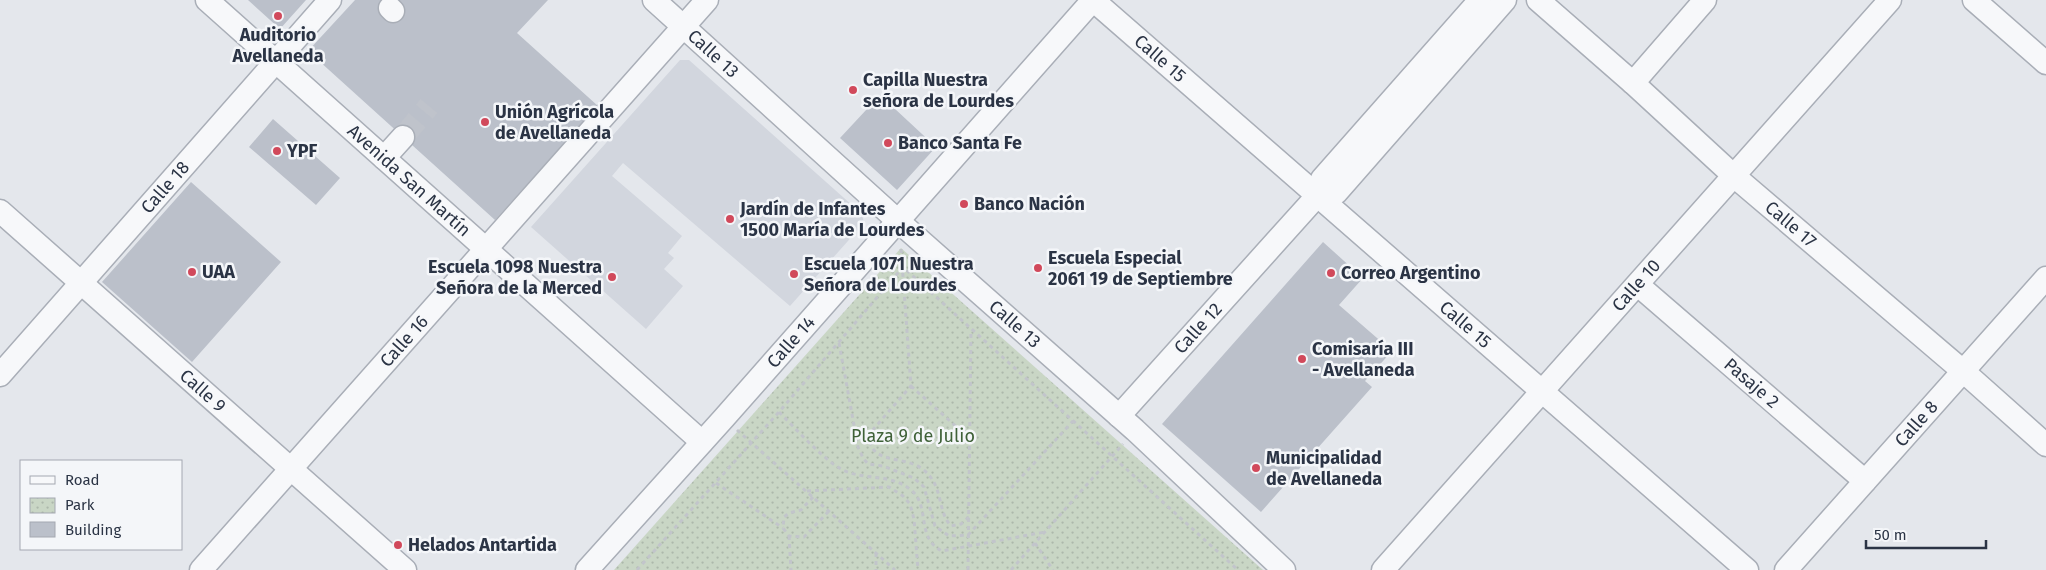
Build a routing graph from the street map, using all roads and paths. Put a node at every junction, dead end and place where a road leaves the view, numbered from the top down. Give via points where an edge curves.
1 (207, 0) edge
2 (330, 0) edge
3 (654, 0) edge
4 (707, 0) edge
5 (1093, 0) edge
6 (1480, 0) edge
7 (1505, 0) edge
8 (1538, 0) edge
9 (1705, 0) edge
10 (1890, 0) edge
11 (1974, 0) edge
12 (683, 27) junction
13 (276, 62) junction
14 (2046, 63) edge
15 (1633, 83) junction
16 (403, 138) tunnel mouth
17 (384, 158) junction
18 (1734, 176) junction
19 (1317, 196) junction
20 (0, 211) edge
21 (898, 221) junction
22 (486, 250) junction
23 (902, 267) junction
24 (2046, 278) edge
25 (81, 283) junction
26 (1638, 285) junction
27 (971, 331) junction
28 (839, 343) junction
29 (1963, 371) junction
30 (0, 376) edge
31 (911, 386) junction
32 (1542, 392) junction
33 (779, 412) junction
34 (724, 418) junction
35 (1073, 421) junction
36 (1126, 423) junction
37 (970, 440) junction
38 (702, 442) junction
39 (751, 443) junction
40 (2046, 444) edge
41 (1112, 456) junction
42 (291, 469) junction
43 (1865, 481) junction
44 (716, 483) junction
45 (807, 491) junction
46 (813, 497) junction
47 (829, 511) junction
48 (969, 517) junction
49 (783, 528) junction
50 (1045, 532) junction
51 (968, 535) junction
52 (789, 536) junction
53 (1035, 543) junction
54 (968, 548) junction
55 (876, 553) junction
56 (201, 570) edge
57 (405, 570) edge
58 (587, 570) edge
59 (637, 570) edge
60 (791, 570) edge
61 (876, 570) edge
62 (895, 570) edge
63 (918, 570) edge
64 (968, 570) edge
65 (1012, 570) edge
66 (1053, 570) edge
67 (1238, 570) edge
68 (1284, 570) edge
69 (1383, 570) edge
70 (1747, 570) edge
71 (1786, 570) edge

1 - 13 street, Avenida San Martín
2 - 13 street, Calle 18
3 - 12 street, Calle 13
4 - 12 street, Calle 16
5 - 19 street, Calle 15
5 - 21 street, Calle 14
6 - 19 street, Calle 12 via 1322,179
7 - 19 street, Calle 12 via 1336,192
8 - 15 street, Calle 17
9 - 15 street
10 - 18 street, Calle 10
11 - 14 street
12 - 21 street, Calle 13
12 - 22 street, Calle 16
13 - 17 street, Avenida San Martín
13 - 25 street, Calle 18
15 - 18 street, Calle 17
16 - 17 street
17 - 22 street, Avenida San Martín
18 - 26 street, Calle 10
18 - 29 street, Calle 17
19 - 32 street, Calle 15
19 - 36 street, Calle 12
20 - 25 street, Calle 9
21 - 23 path
21 - 34 street, Calle 14
21 - 36 street, Calle 13
22 - 38 street, Avenida San Martín
22 - 42 street, Calle 16
23 - 27 path
23 - 28 path
23 - 31 path
24 - 29 street, Calle 8
25 - 30 street, Calle 18
25 - 42 street, Calle 9
26 - 32 street, Calle 10
26 - 43 street, Pasaje 2
27 - 35 path
27 - 37 path
28 - 33 path
28 - 51 path via 858,447 863,458 868,464 914,478 924,487 935,526 949,536
29 - 40 street, Calle 17
29 - 43 street, Calle 8
31 - 37 path
31 - 48 path via 870,433 869,442 874,452 905,461 930,476 951,526 961,524
32 - 69 street, Calle 10
32 - 70 street, Calle 15
33 - 39 path
33 - 54 path via 841,469 890,479 912,490 918,498 928,540 935,547 942,552
34 - 38 street, Calle 14
34 - 39 path
35 - 41 path
35 - 51 path
36 - 41 path
36 - 68 street, Calle 13
37 - 48 path
38 - 58 street, Calle 14
39 - 44 path
39 - 45 path
41 - 50 path
41 - 67 path
42 - 56 street, Calle 16
42 - 57 street, Calle 9
43 - 71 street, Calle 8
44 - 49 path
44 - 59 path
45 - 46 path
45 - 63 path via 889,487 903,496 910,504 914,519
46 - 47 path
46 - 49 path via 801,510 784,517
47 - 52 path via 804,537
47 - 55 path
48 - 51 path
49 - 52 path
50 - 53 path
50 - 54 path
51 - 54 path
52 - 60 path
53 - 65 path
53 - 66 path
54 - 64 path
55 - 61 path
55 - 62 path

